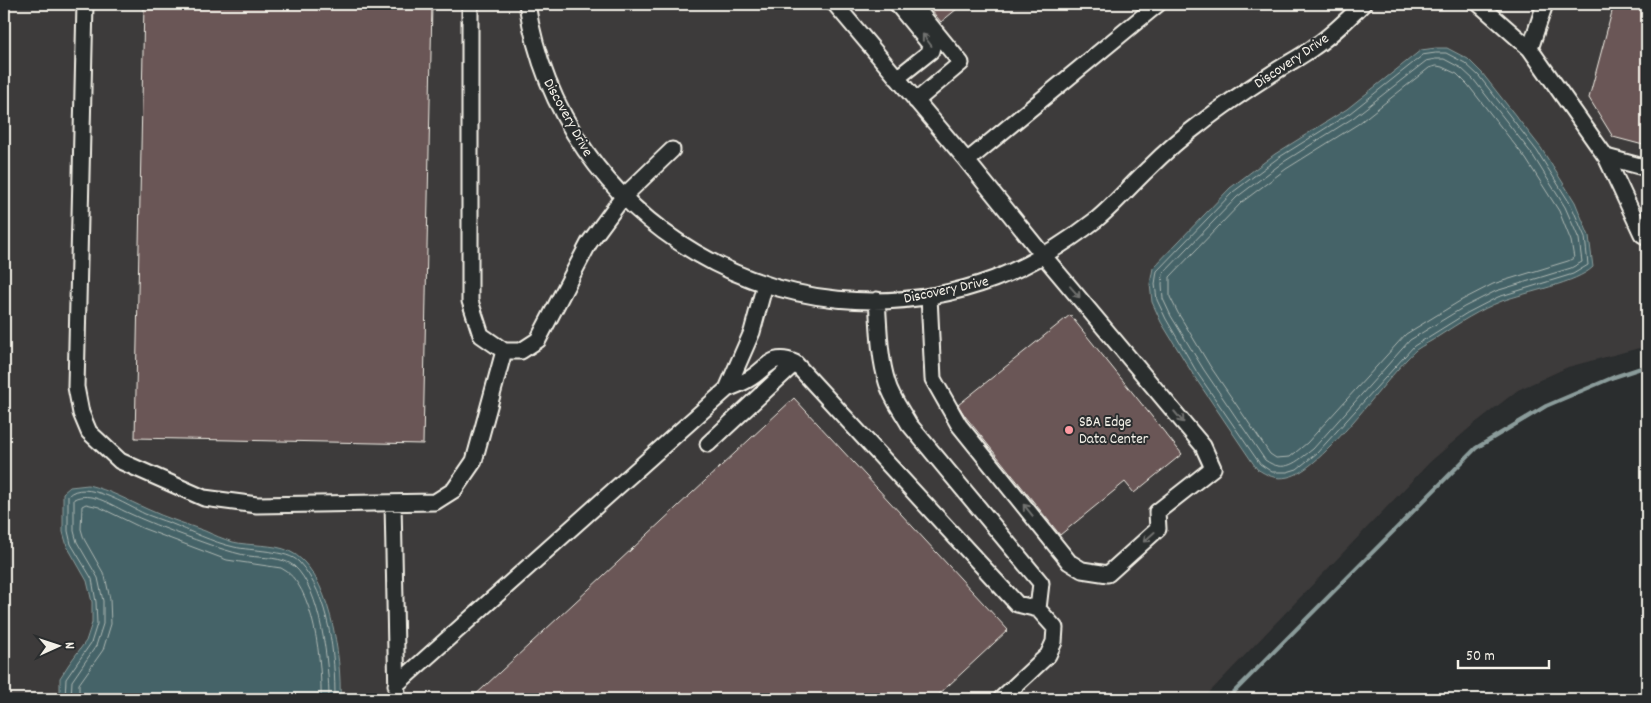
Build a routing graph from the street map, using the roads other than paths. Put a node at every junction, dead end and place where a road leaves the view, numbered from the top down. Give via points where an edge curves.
1 (85, 4) edge
2 (470, 4) edge
3 (527, 4) edge
4 (835, 4) edge
5 (897, 4) edge
6 (913, 4) edge
7 (1158, 4) edge
8 (1363, 4) edge
9 (1479, 4) edge
10 (1545, 4) edge
11 (1530, 50) junction
12 (897, 78) junction
13 (916, 101) junction
14 (672, 150) dead end
15 (1606, 157) junction
16 (966, 161) junction
17 (1647, 168) edge
18 (624, 197) junction
19 (1647, 237) edge
20 (1043, 255) junction
21 (765, 284) junction
22 (929, 296) junction
23 (877, 300) junction
24 (504, 351) junction
25 (795, 363) junction
26 (727, 388) junction
27 (708, 444) dead end
28 (393, 503) junction
29 (1038, 609) junction
30 (397, 692) edge
31 (1001, 699) edge

1 - 28 street via 76,386 81,413 89,432 120,461 204,498 257,505
2 - 24 street via 470,302 481,335
3 - 18 street, Discovery Drive via 539,55 559,105 593,161
4 - 12 street
12 -> 5 street via 932,47
6 - 13 street via 961,63
7 - 16 street
8 - 20 street, Discovery Drive via 1314,47 1200,124 1167,151 1098,218 1067,242
9 - 11 street
10 - 11 street
11 - 15 street
12 - 13 street
13 - 16 street
14 - 18 street
15 - 17 street
15 - 19 street via 1642,234
16 - 20 street
18 - 21 street, Discovery Drive via 692,252
18 - 24 street via 589,243 538,340 521,351
20 - 22 street, Discovery Drive via 996,278
20 -> 22 street via 1203,446 1213,468 1157,512 1158,529 1108,574 1082,570 1069,562 959,425 933,379
21 - 23 street, Discovery Drive via 824,297
21 - 26 street via 752,332
22 - 23 street, Discovery Drive
23 - 29 street via 882,364 896,402 909,424 1041,583
24 - 28 street via 474,461 454,490 435,502
25 - 26 street via 787,359 772,361 750,379
25 - 27 street
25 - 29 street via 1017,604
26 - 30 street
28 - 30 street
29 - 31 street via 1055,628 1054,642 1048,655

